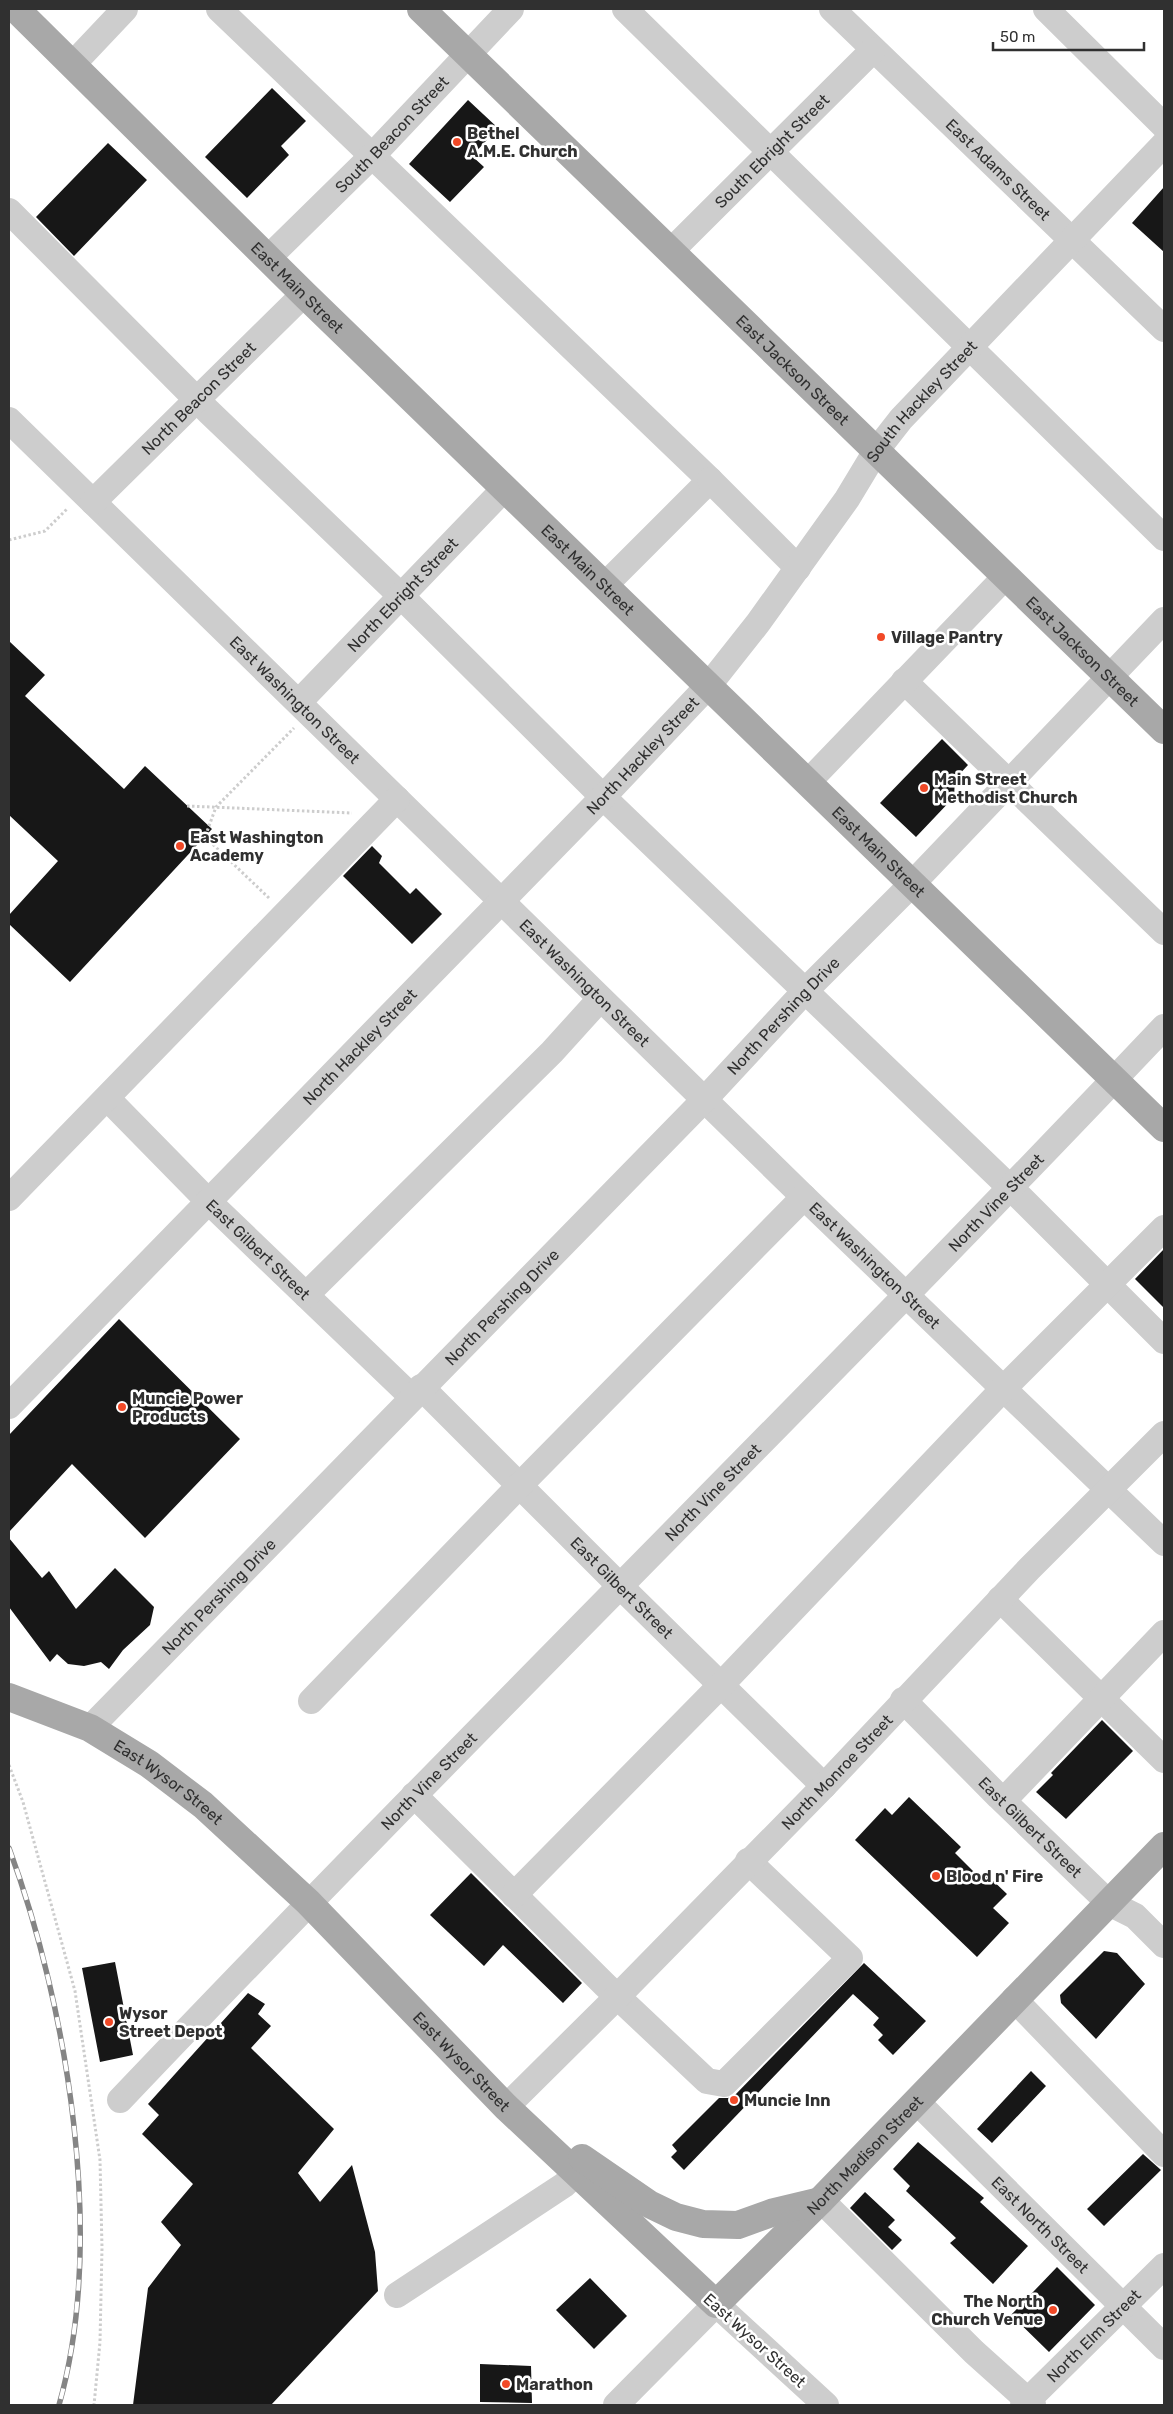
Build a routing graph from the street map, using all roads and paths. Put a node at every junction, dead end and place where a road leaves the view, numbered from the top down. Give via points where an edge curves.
1 (16, 9) edge
2 (125, 9) edge
3 (219, 9) edge
4 (421, 9) edge
5 (511, 9) edge
6 (625, 9) edge
7 (832, 9) edge
8 (1046, 9) edge
9 (873, 50) junction
10 (468, 54) junction
11 (73, 64) junction
12 (1164, 126) edge
13 (1164, 144) edge
14 (772, 152) junction
15 (372, 156) junction
16 (9, 210) edge
17 (1074, 240) junction
18 (670, 251) junction
19 (268, 258) junction
20 (304, 294) junction
21 (1164, 329) edge
22 (968, 347) junction
23 (197, 400) junction
24 (9, 420) edge
25 (876, 451) junction
26 (710, 480) junction
27 (505, 488) junction
28 (81, 505) junction
29 (1164, 538) edge
30 (9, 540) edge
31 (798, 568) junction
32 (1006, 576) junction
33 (605, 585) junction
34 (402, 596) junction
35 (1164, 620) edge
36 (1110, 677) junction
37 (904, 681) junction
38 (709, 685) junction
39 (299, 702) junction
40 (294, 728) dead end
41 (1164, 730) edge
42 (1009, 780) junction
43 (808, 782) junction
44 (603, 797) junction
45 (187, 806) dead end
46 (216, 807) junction
47 (390, 807) junction
48 (912, 884) junction
49 (502, 901) junction
50 (285, 914) junction
51 (1164, 932) edge
52 (806, 990) junction
53 (600, 999) junction
54 (1164, 1027) edge
55 (1114, 1080) junction
56 (107, 1098) junction
57 (705, 1100) junction
58 (1164, 1128) edge
59 (1010, 1187) junction
60 (804, 1197) junction
61 (9, 1198) edge
62 (208, 1201) junction
63 (1164, 1228) edge
64 (1108, 1285) junction
65 (306, 1294) junction
66 (906, 1296) junction
67 (1164, 1341) edge
68 (1003, 1389) junction
69 (417, 1392) junction
70 (9, 1406) edge
71 (1164, 1434) edge
72 (520, 1485) junction
73 (1108, 1488) junction
74 (1164, 1543) edge
75 (620, 1586) junction
76 (1000, 1599) junction
77 (1164, 1633) edge
78 (721, 1685) junction
79 (9, 1697) edge
80 (1102, 1699) junction
81 (904, 1700) junction
82 (311, 1701) dead end
83 (90, 1728) junction
84 (1164, 1760) edge
85 (9, 1765) edge
86 (824, 1786) junction
87 (414, 1795) junction
88 (1004, 1800) junction
89 (1164, 1846) edge
90 (748, 1861) junction
91 (514, 1895) junction
92 (308, 1902) junction
93 (1109, 1903) junction
94 (1164, 1945) edge
95 (617, 1997) junction
96 (1014, 2000) junction
97 (120, 2100) dead end
98 (917, 2102) junction
99 (506, 2107) junction
100 (539, 2136) junction
101 (1164, 2154) edge
102 (577, 2172) junction
103 (821, 2200) junction
104 (1164, 2266) edge
105 (397, 2295) dead end
106 (716, 2304) junction
107 (1124, 2307) junction
108 (1164, 2347) edge
109 (622, 2403) edge
110 (1028, 2404) edge
111 (94, 2405) edge
112 (826, 2405) edge

1 - 11 main road, East Main Street
2 - 11 street
3 - 15 street
4 - 10 main road, East Jackson Street
5 - 10 street, South Beacon Street
6 - 14 street
7 - 9 street, East Adams Street
8 - 12 street
9 - 14 street, South Ebright Street
9 - 17 street, East Adams Street
10 - 15 street, South Beacon Street
10 - 18 main road, East Jackson Street
11 - 19 main road, East Main Street
13 - 17 street, South Hackley Street
14 - 18 street, South Ebright Street
14 - 22 street
15 - 19 street, South Beacon Street
15 - 26 street
16 - 23 street
17 - 21 street, East Adams Street
17 - 22 street, South Hackley Street
18 - 25 main road, East Jackson Street
19 - 20 main road, East Main Street
20 - 23 street, North Beacon Street
20 - 27 main road, East Main Street
22 - 25 street, South Hackley Street
22 - 29 street
23 - 28 street, North Beacon Street
23 - 34 street
24 - 28 street, East Washington Street
25 - 31 street, South Hackley Street via 848,500
25 - 32 main road, East Jackson Street
26 - 31 street
26 - 33 street
27 - 33 main road, East Main Street
27 - 34 street, North Ebright Street
28 - 30 path via 45,531
28 - 39 street, East Washington Street
31 - 38 street, South Hackley Street
32 - 36 main road, East Jackson Street
32 - 37 street
33 - 38 main road, East Main Street
34 - 39 street, North Ebright Street
34 - 44 street
35 - 36 street, North Pershing Drive
36 - 41 main road, East Jackson Street
36 - 42 street, North Pershing Drive
37 - 42 street
37 - 43 street
38 - 43 main road, East Main Street
38 - 44 street, North Hackley Street
39 - 47 street, East Washington Street
40 - 46 path
42 - 48 street, North Pershing Drive
42 - 51 street
43 - 48 main road, East Main Street
44 - 49 street, North Hackley Street
44 - 52 street
45 - 46 path
46 - 47 path
46 - 50 path via 205,837
47 - 49 street, East Washington Street
47 - 50 street
48 - 52 street, North Pershing Drive
48 - 55 main road, East Main Street
49 - 53 street, East Washington Street
49 - 62 street, North Hackley Street
50 - 56 street
52 - 57 street, North Pershing Drive
52 - 59 street
53 - 57 street, East Washington Street
53 - 65 street via 545,1059
54 - 55 street, North Vine Street
55 - 58 main road, East Main Street
55 - 59 street, North Vine Street
56 - 61 street
56 - 62 street, East Gilbert Street
57 - 60 street, East Washington Street
57 - 69 street, North Pershing Drive
59 - 64 street
59 - 66 street, North Vine Street
60 - 66 street, East Washington Street
60 - 72 street
62 - 65 street, East Gilbert Street
62 - 70 street, North Hackley Street
63 - 64 street
64 - 67 street
64 - 68 street
65 - 69 street, East Gilbert Street
66 - 68 street, East Washington Street
66 - 75 street, North Vine Street
68 - 73 street, East Washington Street
68 - 78 street
69 - 72 street, East Gilbert Street
69 - 83 street, North Pershing Drive
71 - 73 street, North Monroe Street
72 - 75 street, East Gilbert Street
72 - 82 street
73 - 74 street, East Washington Street
73 - 76 street, North Monroe Street
75 - 78 street, East Gilbert Street
75 - 87 street, North Vine Street
76 - 80 street
76 - 81 street, North Monroe Street
77 - 80 street
78 - 86 street, East Gilbert Street
78 - 91 street
79 - 83 main road, East Wysor Street
80 - 84 street
80 - 88 street
81 - 86 street, North Monroe Street
81 - 88 street, East Gilbert Street
83 - 92 main road, East Wysor Street via 149,1764 203,1805
85 - 111 path via 23,1802 74,1991 98,2151 102,2248 100,2342
86 - 90 street, North Monroe Street
87 - 91 street
87 - 92 street, North Vine Street
88 - 93 street, East Gilbert Street
89 - 93 main road, North Madison Street
90 - 95 street, North Monroe Street
90 - 95 street via 850,1958 724,2084 707,2081
91 - 95 street
92 - 97 street, North Vine Street
92 - 99 main road, East Wysor Street
93 - 94 street, East Gilbert Street via 1135,1916
93 - 96 main road, North Madison Street
95 - 99 street, North Monroe Street
96 - 98 main road, North Madison Street
96 - 101 street
98 - 103 main road, North Madison Street
98 - 107 street, East North Street
99 - 100 main road, East Wysor Street
100 - 102 main road, East Wysor Street
100 - 103 main road via 586,2160 649,2204 676,2217 703,2224 738,2225
102 - 105 street via 564,2185
102 - 106 main road, East Wysor Street
103 - 106 main road, North Madison Street
103 - 110 street
104 - 107 street, North Elm Street
106 - 109 street, North Madison Street
106 - 112 street, East Wysor Street
107 - 108 street, East North Street
107 - 110 street, North Elm Street

